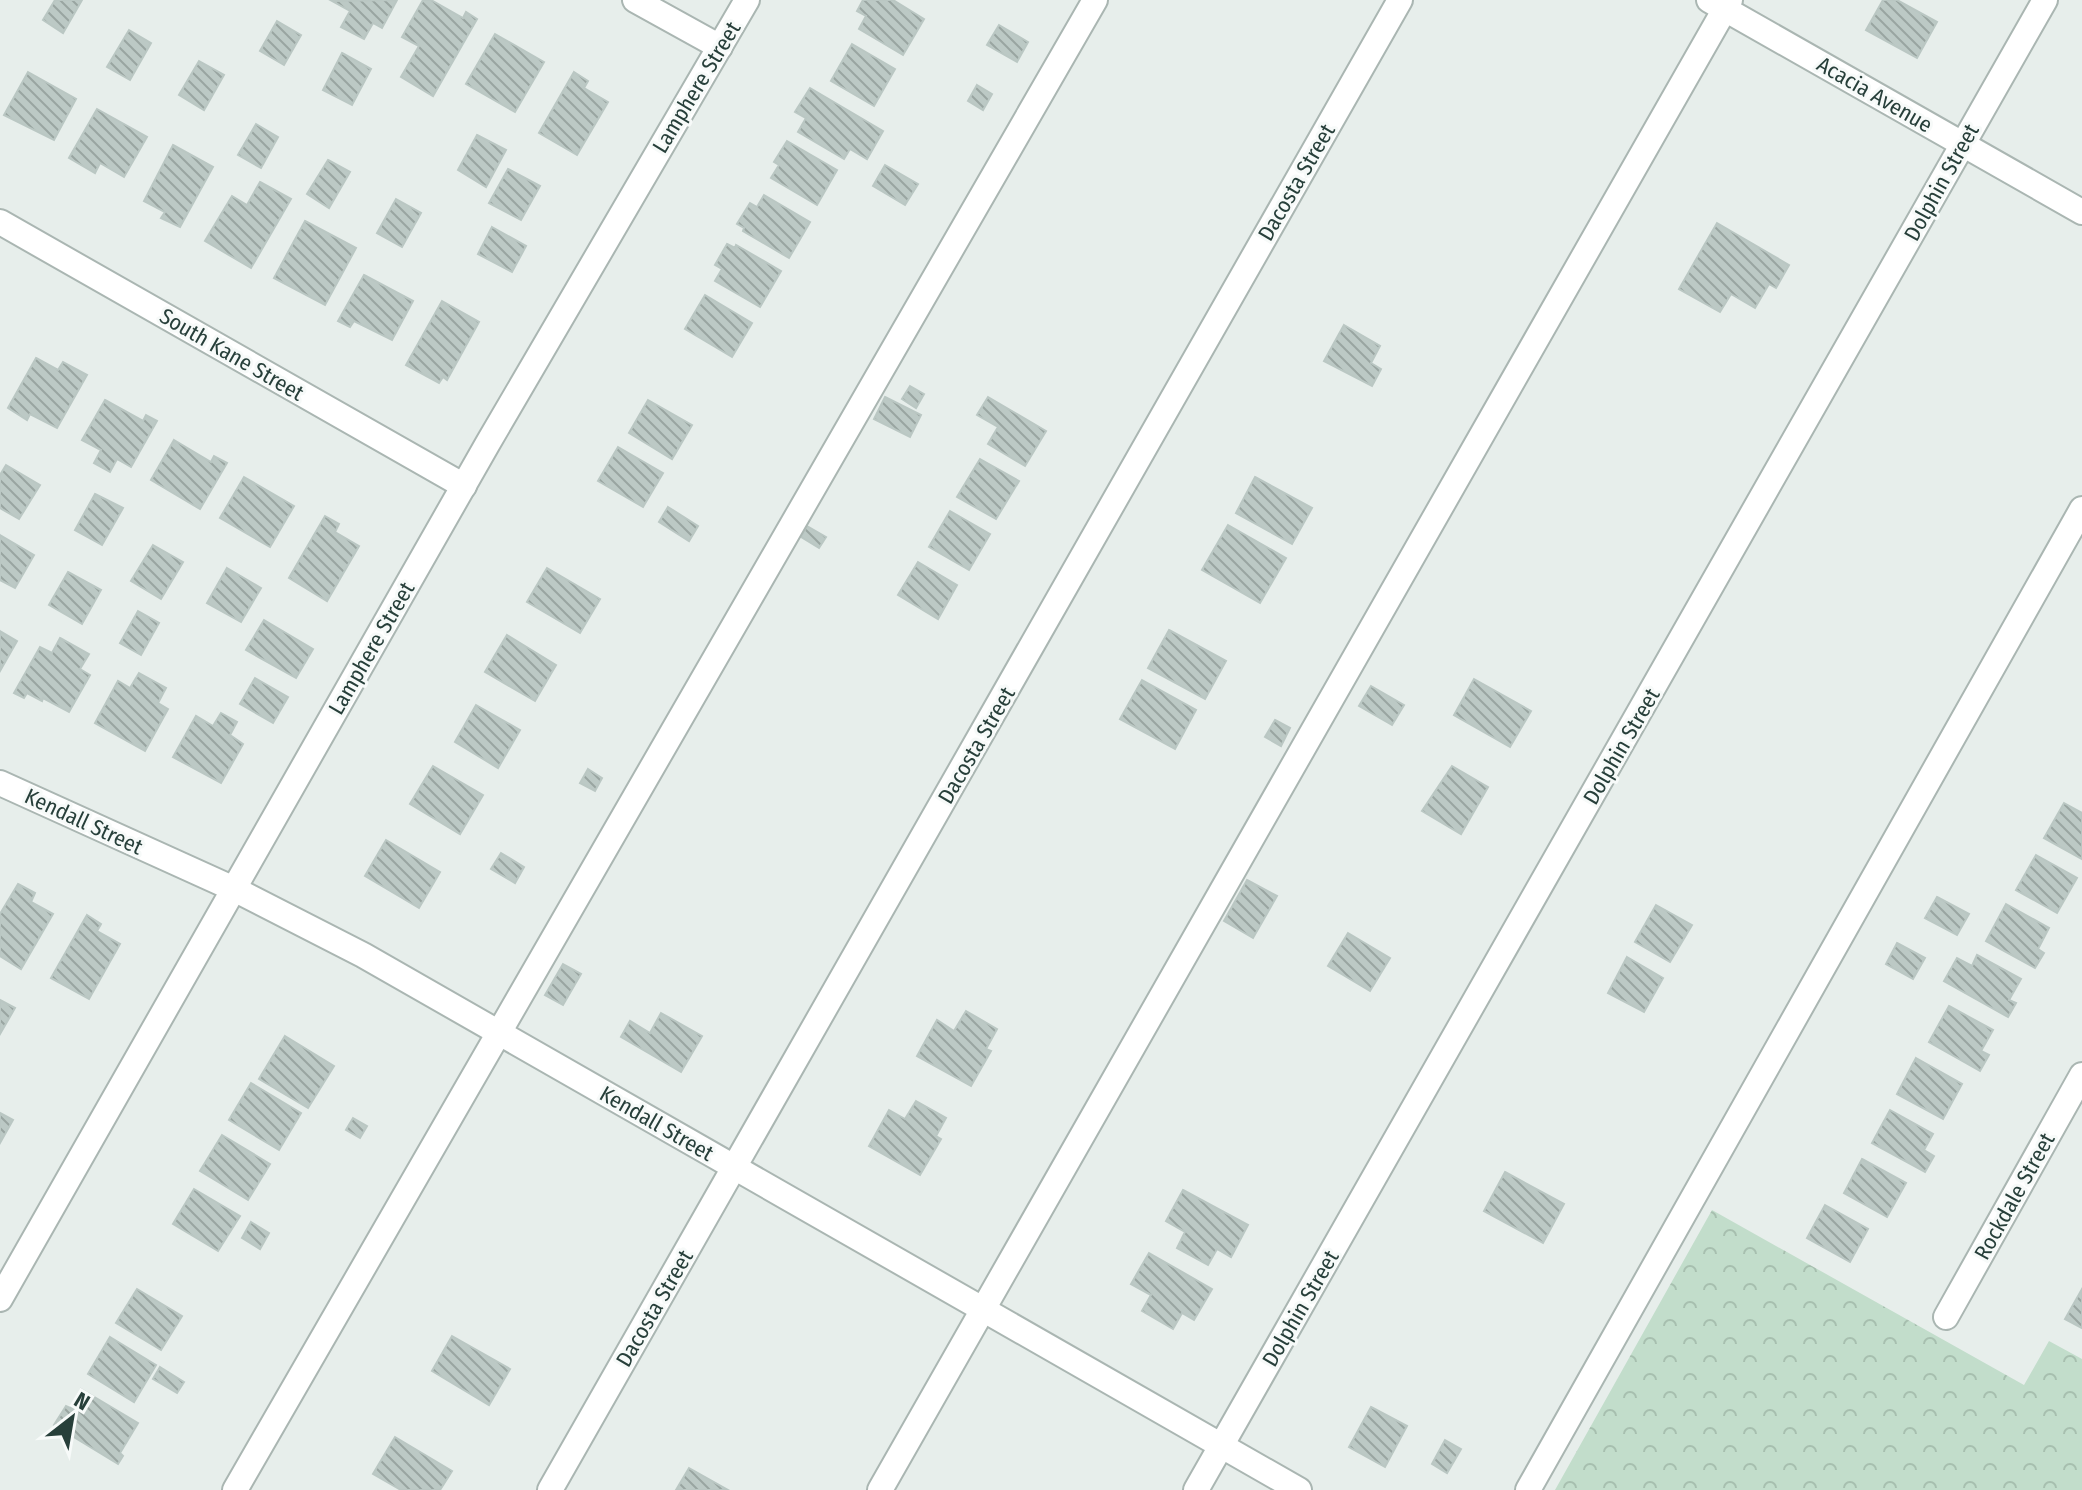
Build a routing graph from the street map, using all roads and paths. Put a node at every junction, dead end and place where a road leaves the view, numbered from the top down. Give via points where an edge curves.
1 (635, 0) edge
2 (747, 0) edge
3 (1095, 0) edge
4 (1400, 0) edge
5 (2045, 0) edge
6 (1721, 3) edge
7 (720, 47) junction
8 (1962, 144) junction
9 (2082, 212) edge
10 (0, 222) edge
11 (464, 486) junction
12 (2082, 509) edge
13 (0, 783) edge
14 (234, 889) junction
15 (500, 1034) junction
16 (2082, 1075) edge
17 (735, 1168) junction
18 (0, 1299) edge
19 (984, 1311) junction
20 (1946, 1317) dead end
21 (1221, 1445) junction
22 (235, 1490) edge
23 (550, 1490) edge
24 (880, 1490) edge
25 (1196, 1490) edge
26 (1299, 1490) edge
27 (1528, 1490) edge

1 - 7 street
2 - 7 street, Lamphere Street
3 - 15 street
4 - 17 street, Dacosta Street
5 - 8 street, Dolphin Street
6 - 8 street, Acacia Avenue
6 - 19 street
7 - 11 street, Lamphere Street
8 - 9 street, Acacia Avenue
8 - 21 street, Dolphin Street
10 - 11 street, South Kane Street
11 - 14 street, Lamphere Street
12 - 27 street
13 - 14 street, Kendall Street
14 - 15 street, Kendall Street
14 - 18 street, Lamphere Street
15 - 17 street, Kendall Street
15 - 22 street
16 - 20 street, Rockdale Street
17 - 19 street, Kendall Street
17 - 23 street, Dacosta Street
19 - 21 street, Kendall Street
19 - 24 street
21 - 25 street, Dolphin Street
21 - 26 street, Kendall Street

